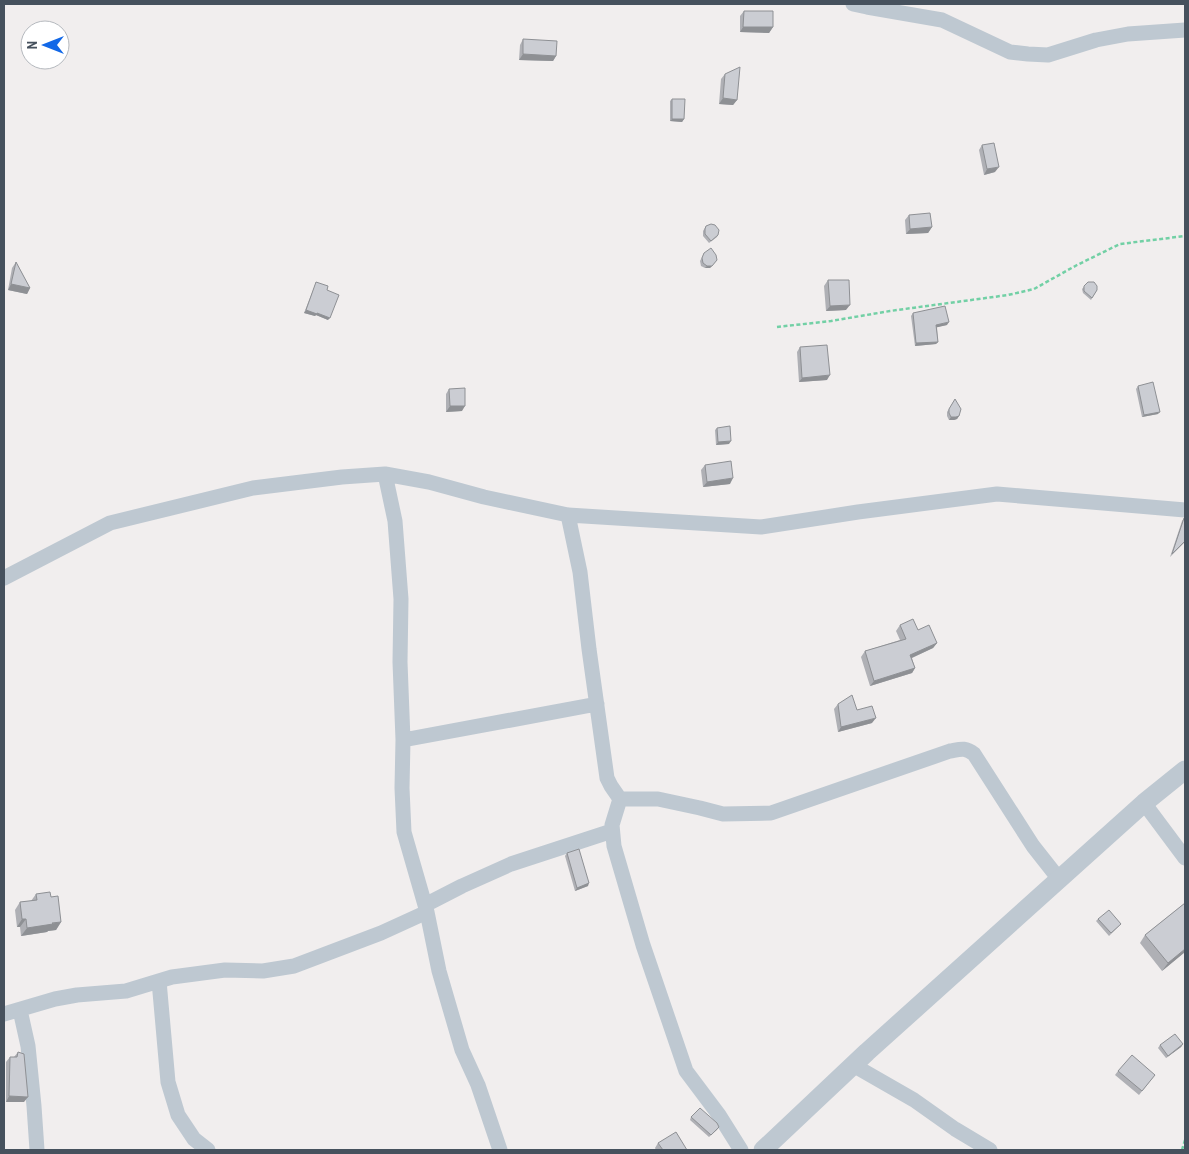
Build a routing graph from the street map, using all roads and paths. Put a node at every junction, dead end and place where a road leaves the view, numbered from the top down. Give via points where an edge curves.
1 (853, 4) edge
2 (1185, 30) edge
3 (1185, 236) edge
4 (777, 327) dead end
5 (385, 474) junction
6 (1185, 510) edge
7 (568, 515) junction
8 (4, 578) edge
9 (597, 704) junction
10 (403, 740) junction
11 (1185, 770) edge
12 (620, 799) junction
13 (1144, 803) junction
14 (612, 831) junction
15 (1185, 858) edge
16 (1059, 879) junction
17 (426, 908) junction
18 (159, 981) junction
19 (20, 1010) junction
20 (4, 1014) edge
21 (853, 1066) junction
22 (1185, 1140) edge
23 (37, 1150) edge
24 (208, 1150) edge
25 (500, 1150) edge
26 (741, 1150) edge
27 (763, 1150) edge
28 (990, 1150) edge
29 (1182, 1150) edge

1 - 2 street via 942,20 1010,52 1028,54 1048,55 1128,34
3 - 4 path via 1120,244 1034,289 1008,295
5 - 7 street
5 - 8 street via 253,488 110,524
5 - 10 street via 395,521 401,599
6 - 7 street via 997,494 761,527
7 - 9 street via 580,572
9 - 10 street
9 - 12 street via 607,778
10 - 17 street via 404,832
11 - 13 street
12 - 14 street
12 - 16 street via 658,799 723,814 771,812 950,751 968,750 974,754 1033,846
13 - 15 street
13 - 16 street
14 - 17 street via 511,864 462,886
14 - 26 street via 643,945 686,1071
16 - 21 street
17 - 18 street via 381,933 294,966 262,971 225,970
17 - 25 street via 439,971 462,1050
18 - 19 street via 126,991 55,999
18 - 24 street via 168,1082 178,1115 194,1139
19 - 20 street
19 - 23 street via 28,1046
21 - 27 street
21 - 28 street via 914,1100
22 - 29 path

